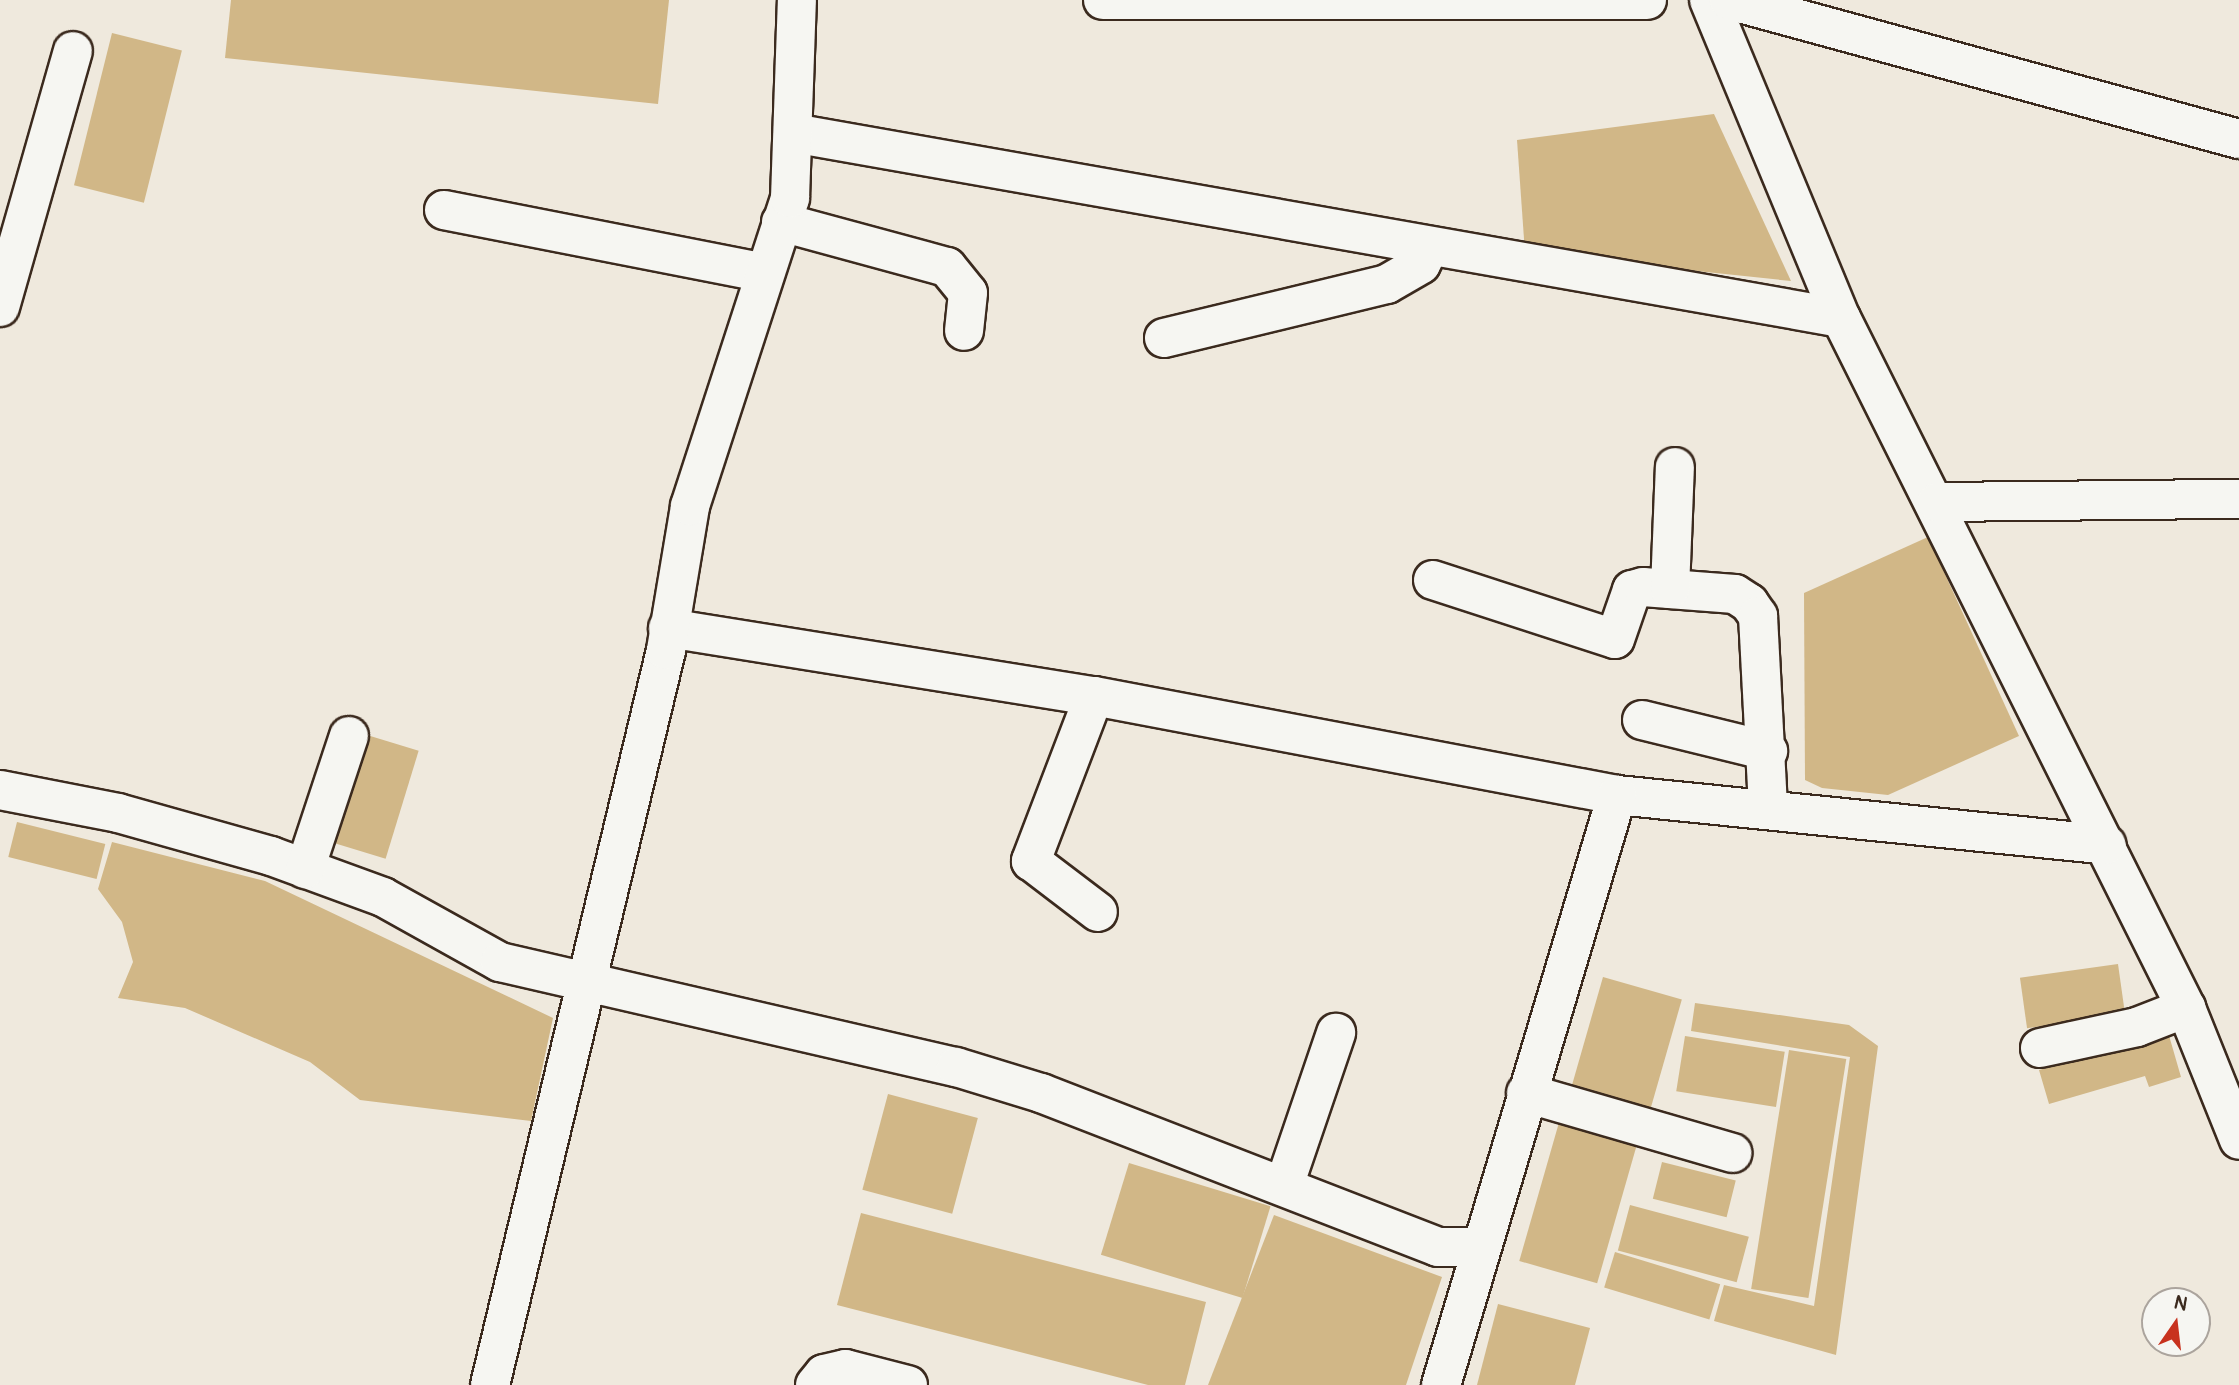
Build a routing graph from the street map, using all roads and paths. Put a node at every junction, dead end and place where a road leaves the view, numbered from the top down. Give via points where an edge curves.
1 (797, 0) edge
2 (1103, 0) edge
3 (1647, 0) edge
4 (1709, 0) edge
5 (1729, 0) edge
6 (73, 51) dead end
7 (793, 133) junction
8 (2239, 139) edge
9 (444, 210) dead end
10 (781, 222) junction
11 (1430, 246) junction
12 (5, 265) edge
13 (765, 273) junction
14 (0, 307) edge
15 (1841, 318) junction
16 (964, 331) dead end
17 (1164, 338) dead end
18 (1675, 467) dead end
19 (2239, 499) edge
20 (1937, 502) junction
21 (1433, 580) dead end
22 (1670, 589) junction
23 (668, 628) junction
24 (1094, 696) junction
25 (1642, 720) dead end
26 (349, 736) dead end
27 (1768, 751) junction
28 (0, 790) edge
29 (1617, 795) junction
30 (1768, 810) junction
31 (2106, 845) junction
32 (305, 869) junction
33 (1098, 912) dead end
34 (584, 985) junction
35 (2186, 1008) junction
36 (1336, 1033) dead end
37 (2040, 1048) dead end
38 (1526, 1093) junction
39 (2239, 1140) edge
40 (1732, 1153) dead end
41 (1284, 1186) junction
42 (1478, 1247) junction
43 (490, 1385) edge
44 (815, 1385) edge
45 (908, 1385) edge
46 (1441, 1385) edge

1 - 7 street
2 - 3 street
4 - 15 street
5 - 8 street
6 - 12 street
7 - 10 street via 790,198
7 - 11 street
9 - 13 street
10 - 13 street
10 - 16 street via 947,267 968,293
11 - 15 street
11 - 17 street via 1421,264 1387,284
12 - 14 street
13 - 23 street via 690,506
15 - 20 street
18 - 22 street
19 - 20 street
20 - 31 street
21 - 22 street via 1615,639 1632,590
22 - 27 street via 1735,594 1758,617
23 - 24 street
23 - 34 street
24 - 29 street
24 - 33 street via 1031,861
25 - 27 street
26 - 32 street
27 - 30 street
28 - 32 street via 118,813
29 - 30 street
29 - 38 street
30 - 31 street
31 - 35 street
32 - 34 street via 383,897 500,962
34 - 41 street via 956,1067 1041,1093
34 - 43 street
35 - 37 street via 2137,1027
35 - 39 street
36 - 41 street
38 - 40 street
38 - 42 street
41 - 42 street via 1438,1247
42 - 46 street
44 - 45 street via 824,1374 845,1369

